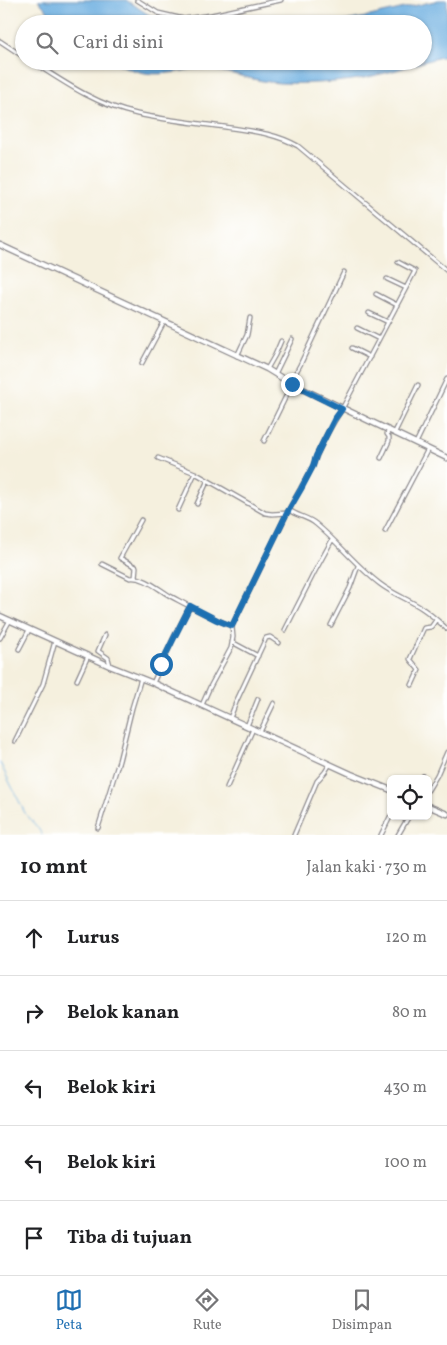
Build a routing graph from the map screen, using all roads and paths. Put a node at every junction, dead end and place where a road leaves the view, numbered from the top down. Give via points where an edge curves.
1 (137, 0) edge
2 (281, 0) edge
3 (167, 15) edge
4 (211, 15) edge
5 (0, 41) edge
6 (15, 50) edge
7 (45, 70) edge
8 (0, 245) edge
9 (398, 262) dead end
10 (447, 271) edge
11 (344, 272) dead end
12 (387, 279) dead end
13 (406, 288) junction
14 (376, 294) dead end
15 (397, 305) junction
16 (369, 313) dead end
17 (250, 318) dead end
18 (164, 322) junction
19 (388, 322) junction
20 (357, 328) dead end
21 (292, 339) dead end
22 (379, 339) junction
23 (281, 341) dead end
24 (352, 348) dead end
25 (237, 356) junction
26 (370, 357) junction
27 (142, 363) dead end
28 (267, 369) junction
29 (275, 374) junction
30 (447, 379) edge
31 (291, 383) junction
32 (418, 385) dead end
33 (342, 409) junction
34 (389, 430) junction
35 (395, 432) junction
36 (264, 441) dead end
37 (416, 443) junction
38 (428, 449) junction
39 (158, 458) dead end
40 (381, 458) dead end
41 (447, 458) edge
42 (195, 474) junction
43 (208, 482) junction
44 (197, 504) dead end
45 (178, 510) dead end
46 (288, 511) junction
47 (141, 520) dead end
48 (385, 531) dead end
49 (332, 540) junction
50 (102, 564) dead end
51 (358, 566) junction
52 (135, 578) junction
53 (190, 606) junction
54 (0, 616) edge
55 (10, 620) junction
56 (436, 620) junction
57 (331, 625) dead end
58 (232, 626) junction
59 (30, 629) junction
60 (447, 629) edge
61 (285, 630) dead end
62 (105, 636) dead end
63 (0, 638) edge
64 (56, 641) junction
65 (232, 642) junction
66 (279, 643) dead end
67 (18, 649) dead end
68 (88, 655) junction
69 (258, 656) junction
70 (110, 666) junction
71 (141, 678) junction
72 (77, 680) dead end
73 (153, 683) junction
74 (412, 685) dead end
75 (258, 699) dead end
76 (274, 703) dead end
77 (202, 705) junction
78 (230, 718) junction
79 (247, 726) junction
80 (254, 729) junction
81 (260, 732) junction
82 (15, 741) dead end
83 (447, 752) edge
84 (330, 764) junction
85 (432, 783) edge
86 (227, 787) dead end
87 (387, 788) edge
88 (432, 808) edge
89 (447, 814) edge
90 (388, 820) edge
91 (407, 820) edge
92 (98, 828) dead end
93 (294, 835) edge
94 (381, 835) edge
95 (398, 835) edge

1 - 3 street
2 - 4 street
5 - 6 street
7 - 10 street via 89,97 136,114 260,132 288,140
8 - 18 street
9 - 13 street via 415,271
11 - 31 street
12 - 13 street
13 - 15 street
14 - 15 street
15 - 19 street
16 - 19 street
17 - 25 street via 247,335
18 - 25 street
18 - 27 street
19 - 22 street
20 - 22 street
21 - 29 street
22 - 26 street
23 - 28 street
24 - 26 street
25 - 28 street
26 - 33 street
28 - 29 street
29 - 31 street
30 - 37 street
31 - 33 street
31 - 36 street
32 - 35 street
33 - 34 street
33 - 46 street
34 - 35 street
34 - 40 street via 390,439
35 - 37 street
37 - 38 street
38 - 41 street
38 - 48 street
39 - 42 street
42 - 43 street
42 - 45 street
43 - 44 street
43 - 46 street via 265,513
46 - 49 street via 310,519
46 - 58 street
47 - 52 street via 120,558 136,566
49 - 51 street
49 - 61 street
50 - 52 street
51 - 56 street via 382,586
51 - 57 street
52 - 53 street
53 - 58 street
53 - 73 street
54 - 55 street
55 - 59 street
55 - 63 street
56 - 60 street
56 - 74 street via 431,627 424,628 410,659 419,670
58 - 65 street
59 - 64 street
59 - 67 street
62 - 70 street via 98,651 108,658
64 - 68 street
64 - 82 street via 43,684
65 - 69 street
65 - 77 street
66 - 69 street via 268,637
68 - 70 street
68 - 72 street
69 - 78 street
70 - 71 street
71 - 73 street
71 - 92 street
73 - 77 street
75 - 79 street
76 - 81 street
77 - 78 street
78 - 79 street
79 - 80 street
80 - 81 street
80 - 86 street
81 - 84 street
83 - 85 street
84 - 87 street
84 - 93 street via 317,781
88 - 89 street
90 - 94 street
91 - 95 street

